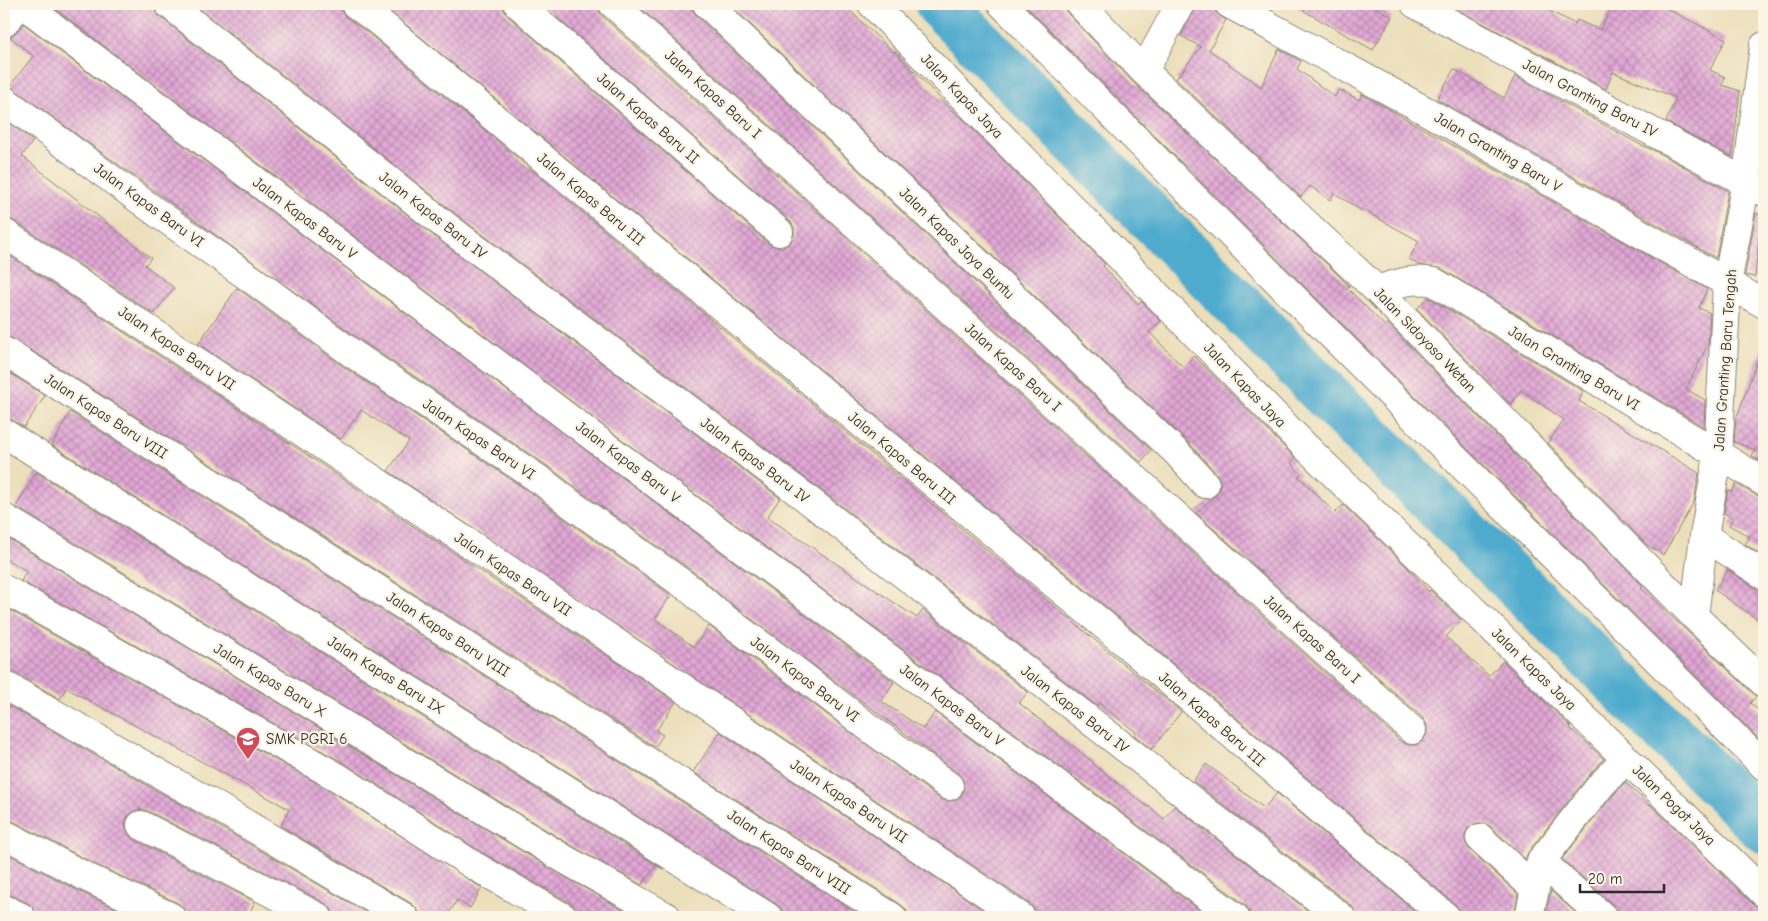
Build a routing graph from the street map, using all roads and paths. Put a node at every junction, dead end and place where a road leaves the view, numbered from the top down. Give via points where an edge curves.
1 (21, 4) edge
2 (168, 4) edge
3 (355, 4) edge
4 (518, 4) edge
5 (613, 4) edge
6 (707, 4) edge
7 (872, 4) edge
8 (1002, 4) edge
9 (1080, 4) edge
10 (1180, 4) edge
11 (1229, 4) edge
12 (1415, 4) edge
13 (4, 23) edge
14 (1764, 47) edge
15 (1144, 71) junction
16 (4, 100) edge
17 (1755, 187) edge
18 (779, 232) dead end
19 (4, 233) edge
20 (1727, 284) junction
21 (1377, 290) junction
22 (1764, 304) edge
23 (4, 351) edge
24 (4, 433) edge
25 (1718, 456) junction
26 (1764, 482) edge
27 (1205, 484) dead end
28 (4, 518) edge
29 (1704, 536) junction
30 (1764, 575) edge
31 (4, 589) edge
32 (1694, 616) junction
33 (1764, 683) edge
34 (4, 685) edge
35 (1412, 730) dead end
36 (1626, 759) junction
37 (1764, 766) edge
38 (949, 786) dead end
39 (141, 825) dead end
40 (4, 834) edge
41 (1480, 838) dead end
42 (1541, 861) junction
43 (1535, 889) junction
44 (1764, 893) edge
45 (4, 909) edge
46 (21, 917) edge
47 (171, 917) edge
48 (318, 917) edge
49 (404, 917) edge
50 (563, 917) edge
51 (667, 917) edge
52 (768, 917) edge
53 (892, 917) edge
54 (1021, 917) edge
55 (1235, 917) edge
56 (1341, 917) edge
57 (1446, 917) edge
58 (1529, 917) edge
59 (1603, 917) edge

1 - 13 street
1 - 55 street, Jalan Kapas Baru V
2 - 56 street, Jalan Kapas Baru IV via 447,227 802,494
3 - 57 street, Jalan Kapas Baru III via 1098,621
4 - 18 street, Jalan Kapas Baru II
5 - 35 street, Jalan Kapas Baru I
6 - 27 street, Jalan Kapas Jaya Buntu via 1171,447
7 - 36 street, Jalan Kapas Jaya via 1305,446
8 - 37 street
9 - 15 street, Jalan Sidoyoso Wetan
10 - 15 street
11 - 20 street, Jalan Granting Baru V via 1428,112
12 - 17 street, Jalan Granting Baru IV
14 - 17 street, Jalan Granting Baru Tengah
15 - 21 street, Jalan Sidoyoso Wetan
16 - 38 street, Jalan Kapas Baru VI via 353,354 543,482
17 - 20 street, Jalan Granting Baru Tengah
19 - 54 street, Jalan Kapas Baru VII
20 - 22 street, Jalan Granting Baru V
20 - 25 street, Jalan Granting Baru Tengah
21 - 25 street, Jalan Granting Baru VI via 1403,282 1434,282
21 - 32 street, Jalan Sidoyoso Wetan
23 - 53 street, Jalan Kapas Baru VIII
24 - 52 street, Jalan Kapas Baru IX
25 - 26 street, Jalan Granting Baru VI
25 - 29 street, Jalan Granting Baru Tengah
28 - 51 street, Jalan Kapas Baru X via 566,860
29 - 30 street
29 - 32 street, Jalan Granting Baru Tengah
31 - 50 street via 339,778 474,866
32 - 33 street, Jalan Sidoyoso Wetan
34 - 49 street
36 - 42 street via 1601,785
36 - 44 street, Jalan Pogot Jaya
39 - 48 street
40 - 47 street
41 - 43 street
42 - 43 street
42 - 59 street
43 - 58 street
45 - 46 street

